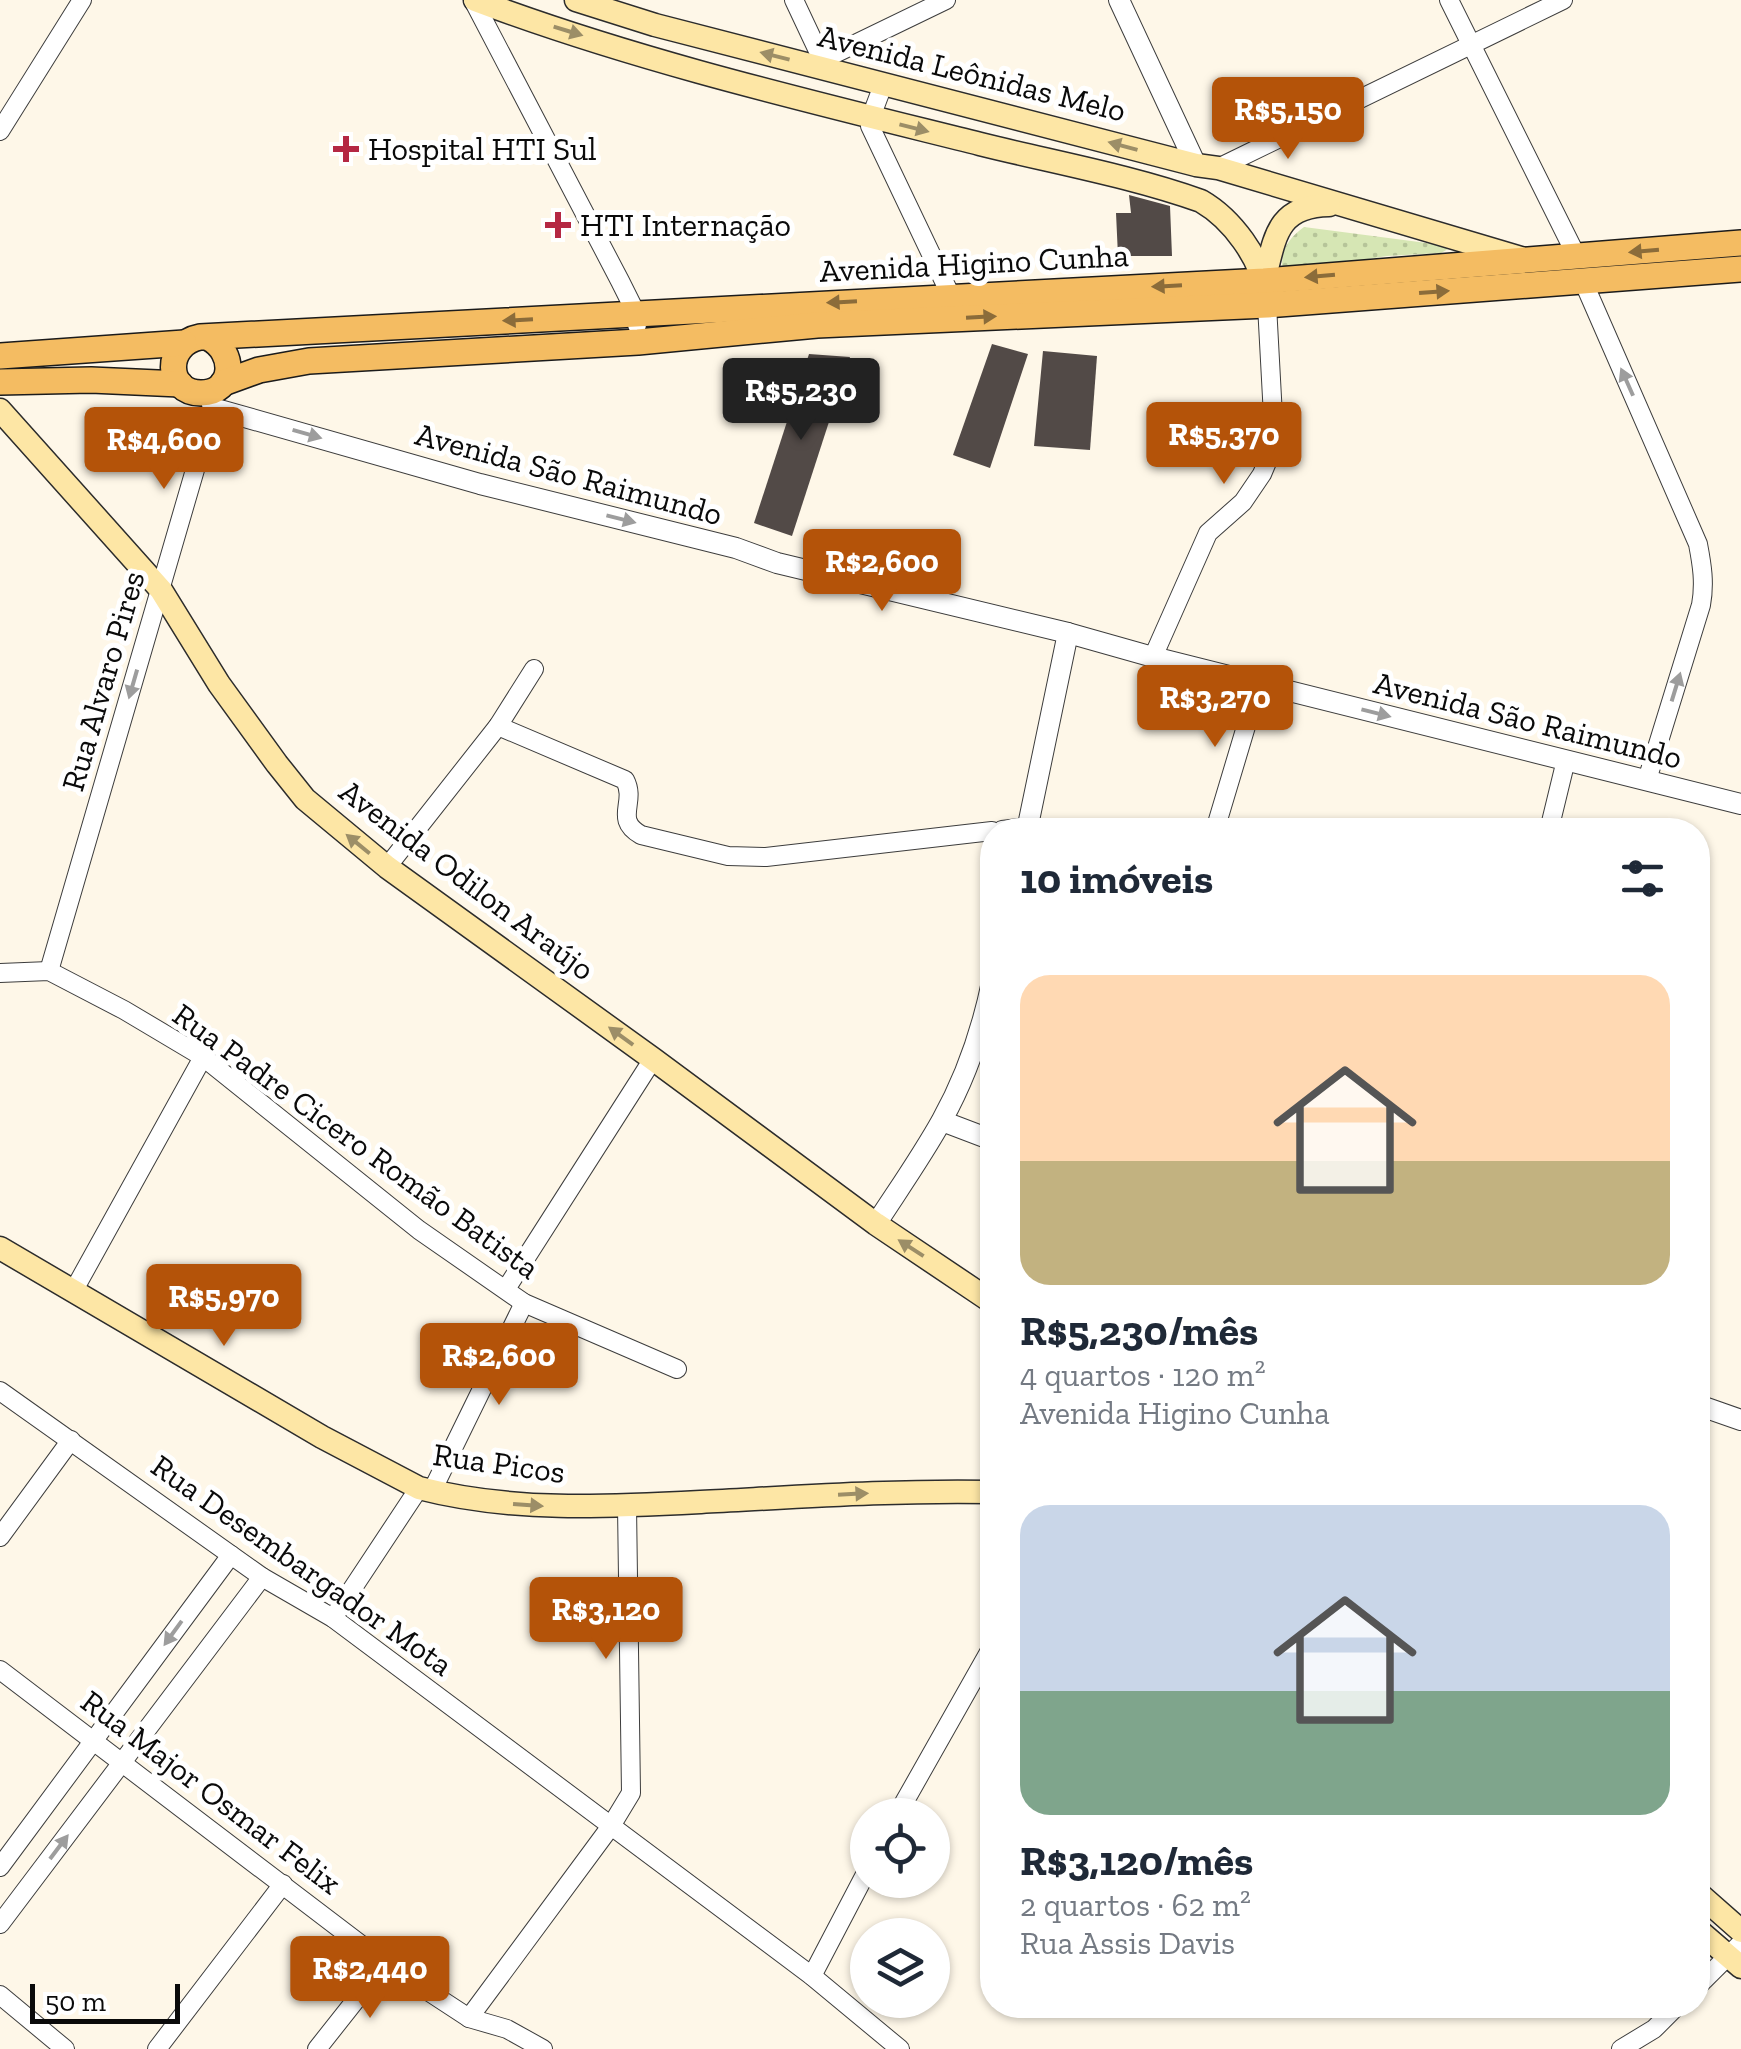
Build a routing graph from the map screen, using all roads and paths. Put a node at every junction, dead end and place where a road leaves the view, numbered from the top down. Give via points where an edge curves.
1 (82, 0) edge
2 (474, 0) edge
3 (576, 0) edge
4 (794, 0) edge
5 (946, 0) edge
6 (1119, 0) edge
7 (1449, 0) edge
8 (1563, 0) edge
9 (1470, 46) junction
10 (824, 64) junction
11 (883, 86) junction
12 (871, 117) junction
13 (0, 131) edge
14 (1207, 166) junction
15 (1342, 205) junction
16 (1741, 243) edge
17 (1524, 259) junction
18 (1580, 269) junction
19 (1741, 269) edge
20 (1266, 293) junction
21 (950, 296) junction
22 (636, 314) junction
23 (196, 341) junction
24 (638, 342) junction
25 (0, 356) edge
26 (0, 382) edge
27 (180, 384) junction
28 (215, 394) junction
29 (0, 410) edge
30 (161, 590) junction
31 (1068, 634) junction
32 (1153, 657) junction
33 (534, 669) dead end
34 (1259, 684) junction
35 (498, 726) junction
36 (1566, 760) junction
37 (1647, 780) junction
38 (1741, 804) edge
39 (1030, 818) edge
40 (1220, 818) edge
41 (1552, 818) edge
42 (980, 832) edge
43 (387, 868) junction
44 (49, 971) junction
45 (0, 974) edge
46 (980, 1037) edge
47 (203, 1057) junction
48 (653, 1059) junction
49 (942, 1120) junction
50 (980, 1135) edge
51 (876, 1224) junction
52 (0, 1248) edge
53 (506, 1289) junction
54 (74, 1290) junction
55 (980, 1294) edge
56 (524, 1303) junction
57 (677, 1370) dead end
58 (0, 1391) edge
59 (1710, 1409) edge
60 (1741, 1420) edge
61 (71, 1440) junction
62 (425, 1489) junction
63 (980, 1492) edge
64 (627, 1506) junction
65 (0, 1536) edge
66 (230, 1555) junction
67 (262, 1576) junction
68 (333, 1618) junction
69 (980, 1669) edge
70 (0, 1670) edge
71 (94, 1741) junction
72 (122, 1763) junction
73 (906, 1798) edge
74 (611, 1826) junction
75 (0, 1867) edge
76 (283, 1884) junction
77 (853, 1898) edge
78 (1710, 1904) edge
79 (0, 1924) edge
80 (1741, 1931) edge
81 (1710, 1938) edge
82 (1736, 1955) edge
83 (386, 1963) junction
84 (812, 1976) junction
85 (1710, 1976) edge
86 (0, 1995) edge
87 (470, 2018) junction
88 (1665, 2018) edge
89 (65, 2049) edge
90 (157, 2049) edge
91 (317, 2049) edge
92 (542, 2049) edge
93 (900, 2049) edge
94 (1621, 2049) edge

1 - 13 street
2 -> 12 main road, Avenida Leônidas Melo
2 - 22 street
10 -> 3 main road, Avenida Leônidas Melo
4 - 10 street
5 - 10 street
6 - 14 street
7 - 9 street
8 - 9 street
9 - 14 street
9 - 18 street
10 - 11 main road, Avenida Leônidas Melo
11 - 12 street
14 -> 11 main road, Avenida Leônidas Melo
12 -> 20 main road, Avenida Leônidas Melo via 1201,200 1236,230
12 - 21 street via 872,132
14 - 15 main road, Avenida Leônidas Melo
15 - 17 main road, Avenida Leônidas Melo
15 - 20 main road via 1310,206 1286,218 1274,242
16 -> 18 main road, Avenida Higino Cunha
17 - 18 main road, Avenida Higino Cunha
17 -> 20 main road, Avenida Higino Cunha
18 - 19 main road, Avenida Higino Cunha
20 -> 18 main road, Avenida Higino Cunha
37 -> 18 street via 1701,605 1703,570 1698,544
20 -> 21 main road, Avenida Higino Cunha
24 -> 20 main road, Avenida Higino Cunha
20 - 32 street via 1270,455 1243,502 1208,533
21 -> 22 main road, Avenida Higino Cunha
22 -> 23 main road, Avenida Higino Cunha
22 - 24 street
23 - 25 main road, Avenida Higino Cunha
23 - 27 main road via 174,358
23 - 28 main road via 224,349 228,357 228,375
24 - 28 main road, Avenida Higino Cunha via 310,361 259,370
26 - 27 main road
27 - 28 main road
28 - 30 street, Rua Alvaro Pires
28 -> 31 street, Avenida São Raimundo via 480,484
29 - 30 main road, Avenida Odilon Araújo
43 -> 30 main road, Avenida Odilon Araújo via 277,764
30 -> 44 street, Rua Alvaro Pires
31 - 32 street, Avenida São Raimundo
31 - 39 street
32 - 34 street, Avenida São Raimundo
33 - 35 street
34 -> 36 street, Avenida São Raimundo
34 - 40 street
35 - 42 street via 625,780 631,792 627,824 641,835 728,856 804,854
35 - 43 street
36 - 37 street, Avenida São Raimundo
36 - 41 street
37 - 38 street, Avenida São Raimundo
48 -> 43 main road, Avenida Odilon Araújo
44 - 45 street
44 - 47 street, Rua Padre Cicero Romão Batista
46 - 49 street
47 - 53 street, Rua Padre Cicero Romão Batista via 419,1230
47 - 54 street
48 - 51 main road, Avenida Odilon Araújo
48 - 53 street
49 - 50 street
49 - 51 street
55 -> 51 main road, Avenida Odilon Araújo
52 - 54 main road, Rua Picos
53 - 56 street, Rua Padre Cicero Romão Batista
54 - 62 main road, Rua Picos via 322,1437
56 - 57 street, Rua Padre Cicero Romão Batista
56 - 62 street
58 - 61 street, Rua Desembargador Mota
59 - 60 street
61 - 65 street
61 - 66 street, Rua Desembargador Mota
62 -> 64 main road, Rua Picos via 515,1504
62 - 68 street
64 -> 63 main road, Rua Picos
64 - 74 street via 631,1793
66 - 67 street, Rua Desembargador Mota
66 -> 71 street
67 - 68 street, Rua Desembargador Mota
67 - 72 street
68 - 74 street, Rua Desembargador Mota
69 - 73 street
70 - 71 street, Rua Major Osmar Felix
71 - 72 street, Rua Major Osmar Felix
71 - 75 street
72 - 76 street, Rua Major Osmar Felix
79 -> 72 street
74 - 84 street, Rua Desembargador Mota
74 - 87 street
76 - 83 street, Rua Major Osmar Felix
76 - 90 street
77 - 84 street
78 - 80 main road
81 - 82 main road
82 - 85 street
83 - 87 street, Rua Major Osmar Felix
83 - 91 street
84 - 93 street, Rua Desembargador Mota
86 - 89 street
87 - 92 street, Rua Major Osmar Felix
88 - 94 street

